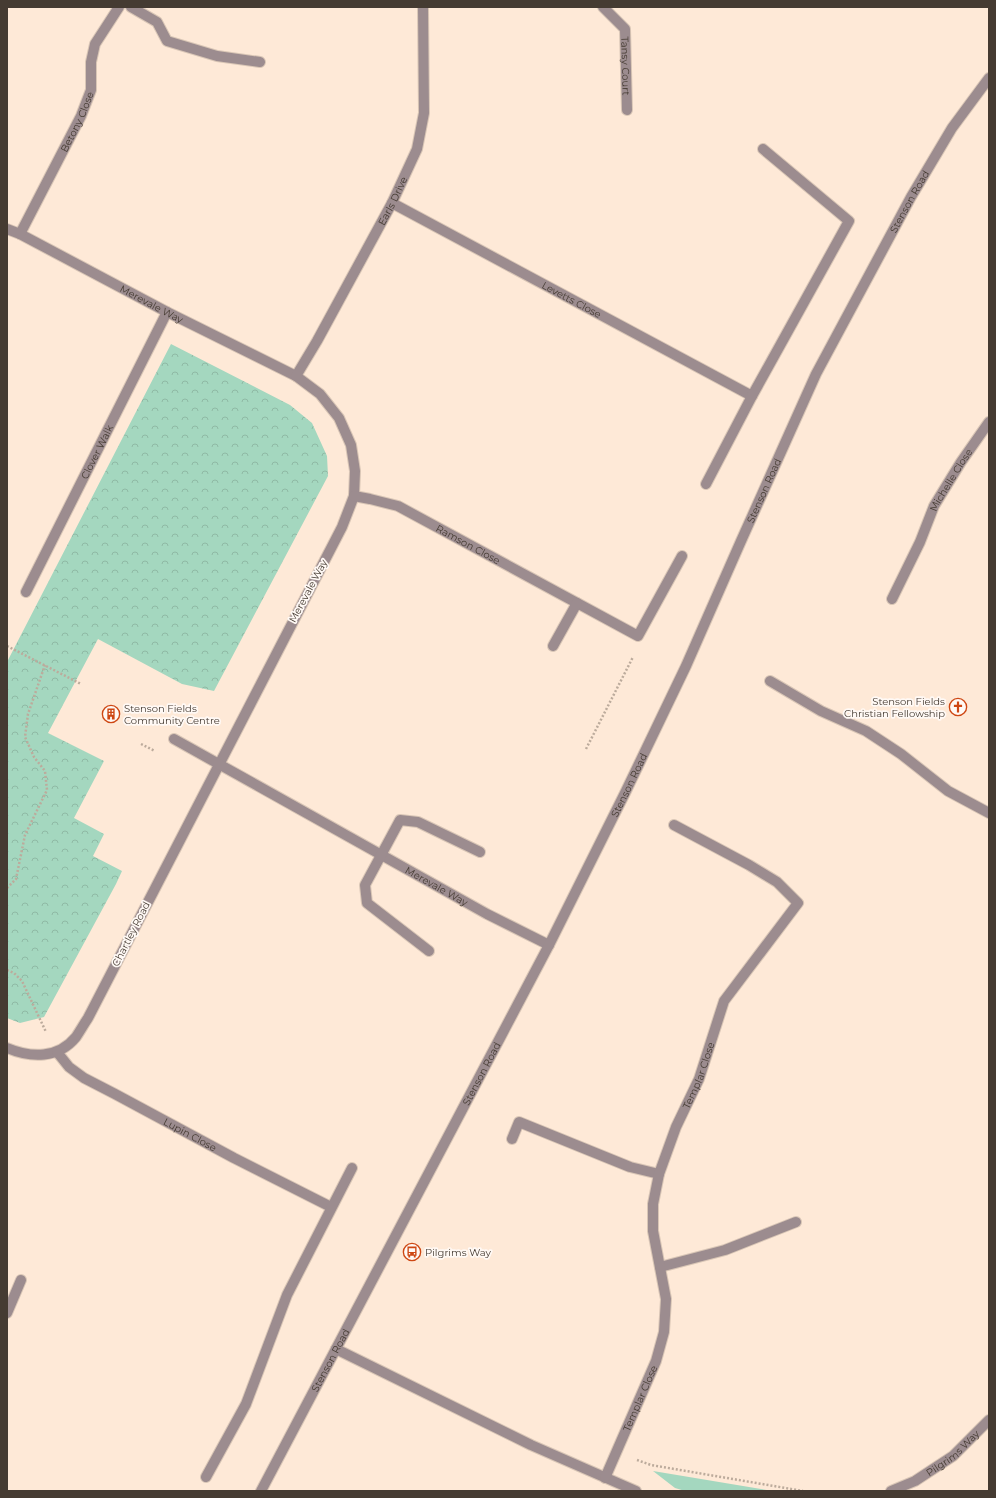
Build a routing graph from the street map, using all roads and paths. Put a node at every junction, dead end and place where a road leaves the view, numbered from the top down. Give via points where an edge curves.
1 (119, 7) edge
2 (131, 7) edge
3 (423, 7) edge
4 (602, 7) edge
5 (260, 62) dead end
6 (989, 78) edge
7 (628, 110) dead end
8 (763, 149) dead end
9 (392, 203) junction
10 (7, 229) edge
11 (20, 234) junction
12 (167, 312) junction
13 (296, 376) junction
14 (752, 396) junction
15 (989, 422) edge
16 (706, 484) dead end
17 (354, 496) junction
18 (682, 556) dead end
19 (26, 592) dead end
20 (892, 599) dead end
21 (577, 603) junction
22 (638, 636) junction
23 (7, 646) edge
24 (553, 646) dead end
25 (45, 665) junction
26 (770, 680) dead end
27 (81, 684) dead end
28 (174, 739) dead end
29 (141, 744) dead end
30 (586, 749) dead end
31 (158, 753) dead end
32 (219, 763) junction
33 (989, 813) edge
34 (674, 826) dead end
35 (480, 852) dead end
36 (382, 854) junction
37 (7, 888) edge
38 (549, 945) junction
39 (429, 951) dead end
40 (7, 970) edge
41 (7, 1048) edge
42 (57, 1052) junction
43 (512, 1139) dead end
44 (352, 1168) dead end
45 (659, 1174) junction
46 (331, 1207) junction
47 (796, 1222) dead end
48 (660, 1267) junction
49 (21, 1280) dead end
50 (7, 1313) edge
51 (336, 1349) junction
52 (989, 1420) edge
53 (617, 1453) junction
54 (206, 1477) dead end
55 (605, 1478) junction
56 (261, 1491) edge
57 (636, 1491) edge
58 (803, 1491) edge
59 (891, 1491) edge

1 - 11 street, Betony Close via 95,44 91,62 90,90 81,116
2 - 5 street via 157,22 167,41 217,56
3 - 9 street, Earls Drive via 424,113 417,149
4 - 7 street, Tansy Court via 625,29
6 - 38 street, Stenson Road via 952,128 911,197 816,374 686,666
8 - 14 street via 849,221
9 - 13 street, Earls Drive
9 - 14 street, Levetts Close
10 - 11 street, Merevale Way
11 - 12 street, Merevale Way
12 - 13 street, Merevale Way
12 - 19 street, Clover Walk
13 - 17 street, Merevale Way via 320,394 339,418 351,445 355,471
14 - 16 street
15 - 20 street, Michelle Close via 934,506 920,542
17 - 21 street, Ramson Close via 398,506
17 - 32 street, Merevale Way via 342,527
18 - 22 street
21 - 22 street, Ramson Close
21 - 24 street
22 - 30 path via 636,652
23 - 25 path
25 - 27 path
25 - 37 path via 28,714 25,737 34,757 45,771 47,790 25,835 16,879
26 - 33 street via 821,710 866,731 901,754 948,791
28 - 32 street
29 - 31 path
32 - 36 street, Merevale Way
32 - 42 street, Chartley Road via 88,1018 75,1038
34 - 45 street, Templar Close via 777,882 798,903 724,1001 699,1079 676,1127
35 - 36 street via 418,822 400,820
36 - 38 street, Merevale Way via 487,914
36 - 39 street via 365,885 367,903
38 - 51 street, Stenson Road
40 - 42 path via 22,981
41 - 42 street via 20,1053 41,1055
42 - 46 street, Lupin Close via 69,1067 84,1078
43 - 45 street via 519,1122 630,1166
44 - 46 street
45 - 48 street, Templar Close via 653,1204 653,1231
46 - 54 street via 287,1295 246,1404
47 - 48 street via 725,1250
48 - 53 street, Templar Close via 666,1300 664,1332 656,1360
49 - 50 street
51 - 55 street via 531,1446
51 - 56 street, Stenson Road
52 - 59 street, Pilgrims Way via 953,1456 915,1482
53 - 55 street, Templar Close
53 - 58 path via 651,1465
55 - 57 street

